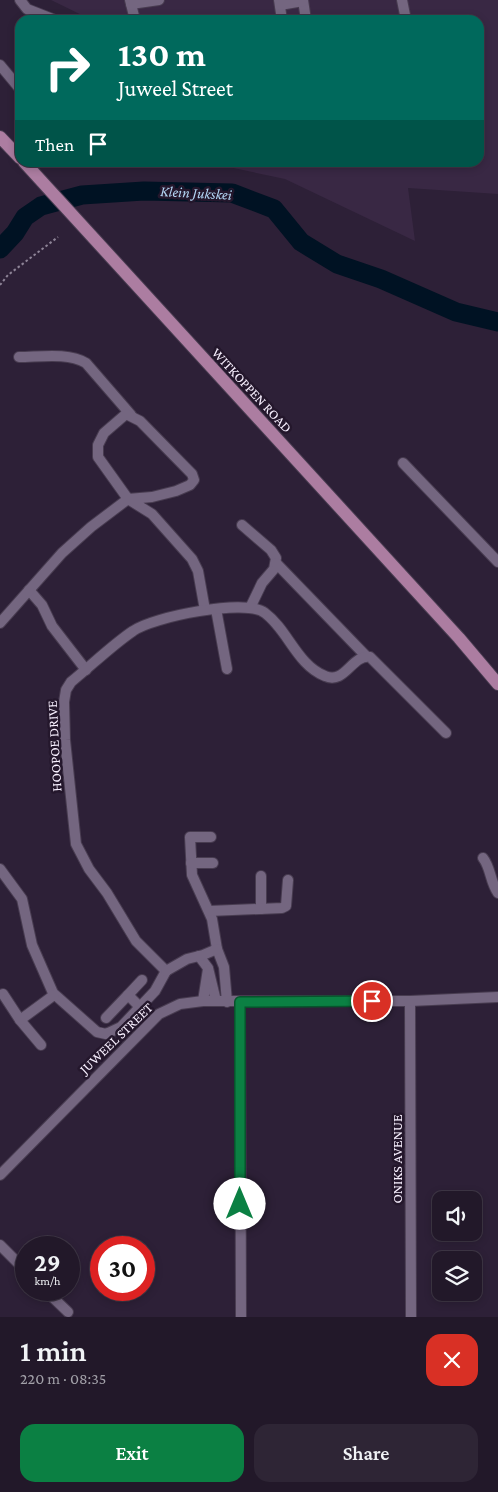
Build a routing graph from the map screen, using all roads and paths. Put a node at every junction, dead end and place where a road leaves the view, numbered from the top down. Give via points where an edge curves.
1 (20, 0) edge
2 (159, 0) edge
3 (402, 0) edge
4 (303, 1) edge
5 (130, 2) edge
6 (280, 2) edge
7 (42, 15) edge
8 (134, 15) edge
9 (281, 15) edge
10 (305, 15) edge
11 (405, 15) edge
12 (0, 65) edge
13 (15, 83) edge
14 (0, 136) edge
15 (15, 152) edge
16 (28, 167) edge
17 (58, 238) dead end
18 (0, 285) edge
19 (19, 357) dead end
20 (136, 418) junction
21 (402, 463) dead end
22 (128, 499) junction
23 (242, 525) dead end
24 (497, 561) edge
25 (276, 563) junction
26 (29, 590) junction
27 (250, 608) junction
28 (216, 609) junction
29 (205, 610) junction
30 (0, 623) edge
31 (459, 638) junction
32 (366, 656) junction
33 (226, 669) dead end
34 (86, 670) junction
35 (498, 674) edge
36 (498, 684) edge
37 (446, 733) dead end
38 (211, 837) dead end
39 (483, 858) dead end
40 (191, 862) junction
41 (213, 863) dead end
42 (0, 869) edge
43 (261, 876) dead end
44 (288, 880) dead end
45 (498, 893) edge
46 (261, 909) junction
47 (209, 911) junction
48 (217, 949) junction
49 (199, 956) junction
50 (208, 968) junction
51 (166, 971) junction
52 (142, 980) dead end
53 (4, 994) dead end
54 (54, 995) junction
55 (128, 995) junction
56 (498, 997) edge
57 (203, 1001) junction
58 (410, 1001) junction
59 (222, 1002) junction
60 (240, 1002) junction
61 (140, 1007) junction
62 (106, 1018) dead end
63 (20, 1020) junction
64 (42, 1045) dead end
65 (0, 1175) edge
66 (0, 1245) edge
67 (15, 1260) edge
68 (56, 1301) edge
69 (68, 1312) dead end
70 (240, 1317) edge
71 (411, 1317) edge

1 - 7 street via 27,9
2 - 5 street
3 - 11 street
4 - 6 street
4 - 10 street
5 - 8 street
6 - 9 street
12 - 13 street
14 - 15 main road
16 - 31 main road, WITKOPPEN ROAD
17 - 18 path via 8,275
19 - 20 street via 81,360
20 - 22 street via 123,415 107,428 97,451
20 - 22 street via 192,474 194,480 176,491
21 - 24 street
22 - 26 street via 66,549
22 - 29 street via 152,514 192,559 198,571
23 - 25 street via 271,550
25 - 27 street
25 - 32 street
26 - 30 street
26 - 34 street
27 - 28 street, HOOPOE DRIVE
27 - 32 street, HOOPOE DRIVE via 267,614 304,660 330,678 340,676
28 - 29 street, HOOPOE DRIVE
28 - 33 street
29 - 34 street, HOOPOE DRIVE via 140,627
31 - 35 main road, WITKOPPEN ROAD
31 - 36 main road, WITKOPPEN ROAD
32 - 37 street via 378,664
34 - 51 street, HOOPOE DRIVE via 67,688 64,702 76,844 136,941
38 - 40 street via 189,838
39 - 45 street
40 - 41 street
40 - 47 street via 194,880
42 - 54 street via 22,899 32,946
43 - 46 street
44 - 46 street via 284,907
46 - 47 street
47 - 48 street
48 - 49 street
48 - 59 street via 224,967
49 - 50 street
49 - 51 street
50 - 57 street
50 - 59 street
51 - 61 street via 155,991
52 - 55 street
53 - 63 street
54 - 61 street via 92,1030 102,1035 117,1030
54 - 63 street
55 - 61 street
55 - 62 street
56 - 58 street, JUWEEL STREET
57 - 59 street, JUWEEL STREET
57 - 65 street, JUWEEL STREET via 180,1004 159,1014
58 - 60 street, JUWEEL STREET
58 - 71 street, ONIKS AVENUE
59 - 60 street, JUWEEL STREET
60 - 70 street
63 - 64 street
66 - 67 street
68 - 69 street

